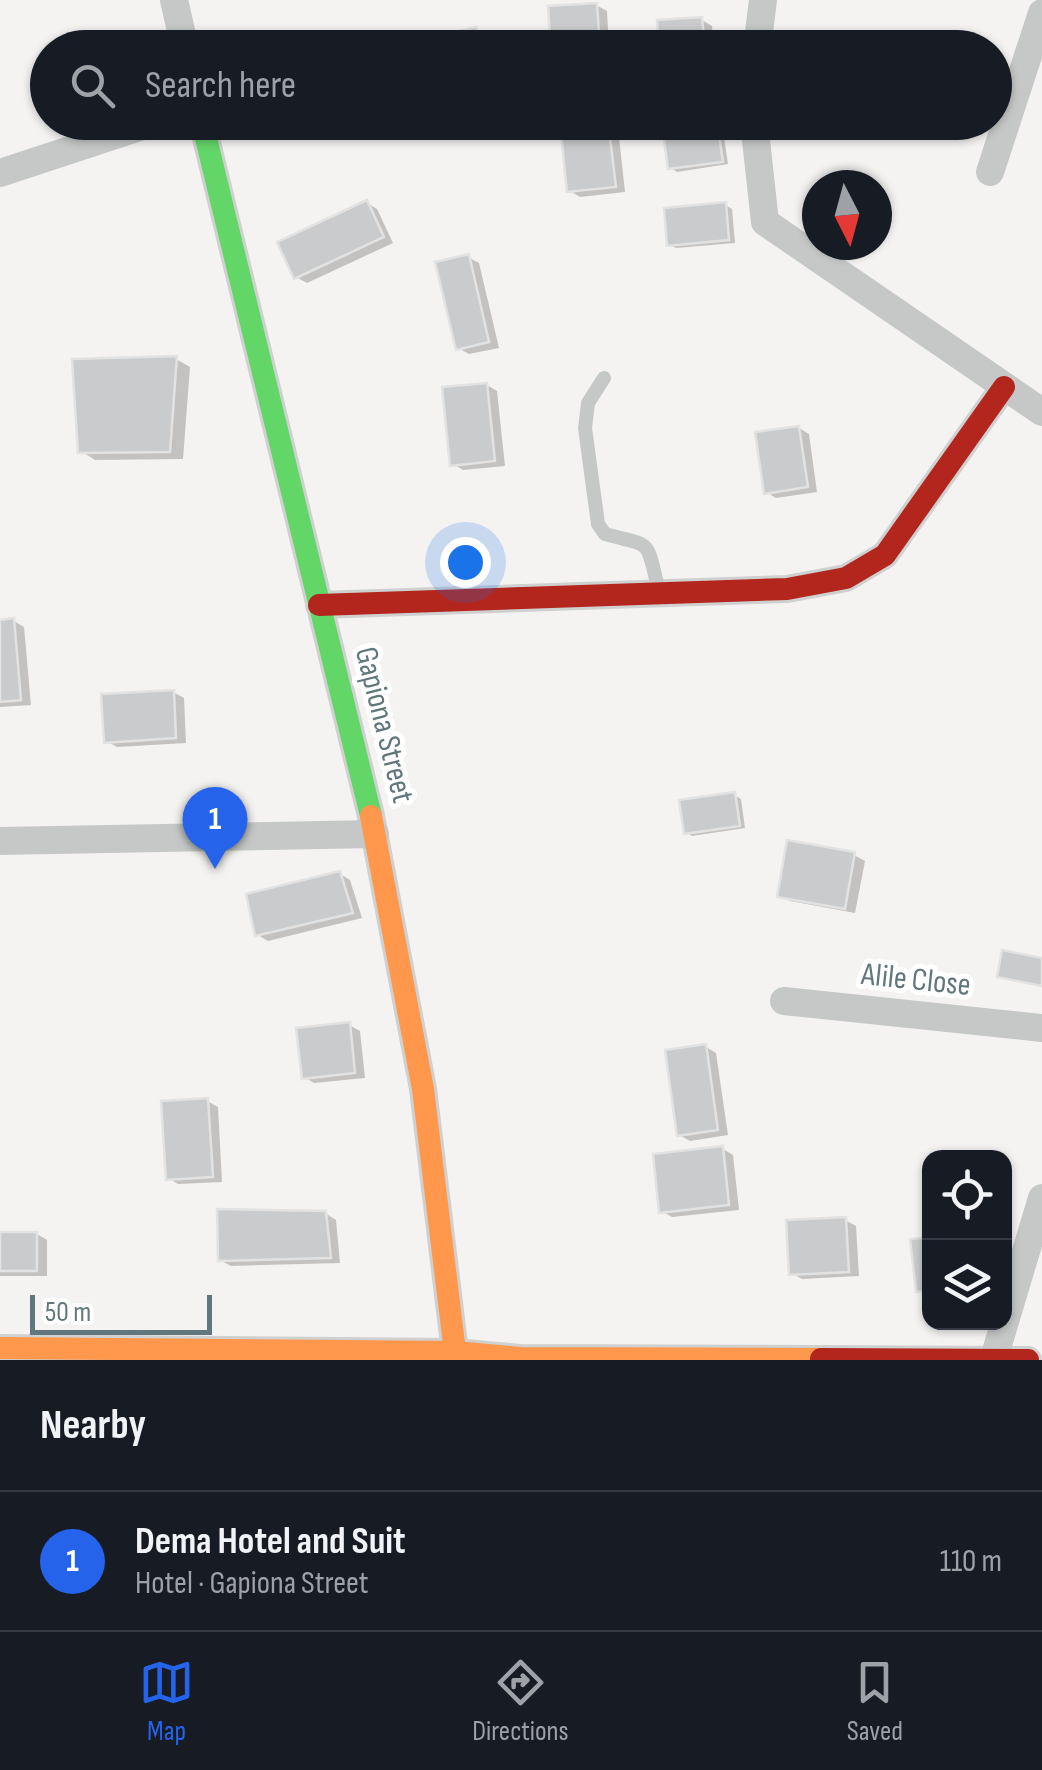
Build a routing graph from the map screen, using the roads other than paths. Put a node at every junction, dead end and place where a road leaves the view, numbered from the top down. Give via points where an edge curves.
1 (174, 0) edge
2 (763, 0) edge
3 (1042, 13) edge
4 (181, 30) edge
5 (759, 30) edge
6 (1012, 105) edge
7 (99, 140) edge
8 (206, 140) edge
9 (756, 140) edge
10 (1000, 140) edge
11 (0, 172) edge
12 (990, 172) dead end
13 (604, 378) dead end
14 (1004, 387) junction
15 (1042, 412) edge
16 (660, 593) junction
17 (319, 606) junction
18 (375, 834) junction
19 (0, 842) edge
20 (784, 1001) dead end
21 (1042, 1028) edge
22 (1042, 1198) edge
23 (0, 1348) edge
24 (455, 1352) junction
25 (172, 1355) edge
26 (994, 1358) edge
27 (520, 1359) edge
28 (916, 1359) edge
29 (1028, 1360) edge

1 - 4 street
2 - 5 street
3 - 6 street
7 - 11 street
8 - 17 street, Gapiona Street
9 - 14 street via 764,222
10 - 12 street
13 - 16 lane via 588,404 585,428 598,524 605,534 638,540 649,550
14 - 15 street
14 - 16 street via 885,555 846,578 787,589
16 - 17 street
17 - 18 street, Gapiona Street
18 - 19 street
18 - 24 street, Gapiona Street via 423,1089
20 - 21 street, Alile Close
22 - 26 street
23 - 25 street
24 - 25 street
24 - 27 street
26 - 28 street
26 - 29 street
27 - 28 street

